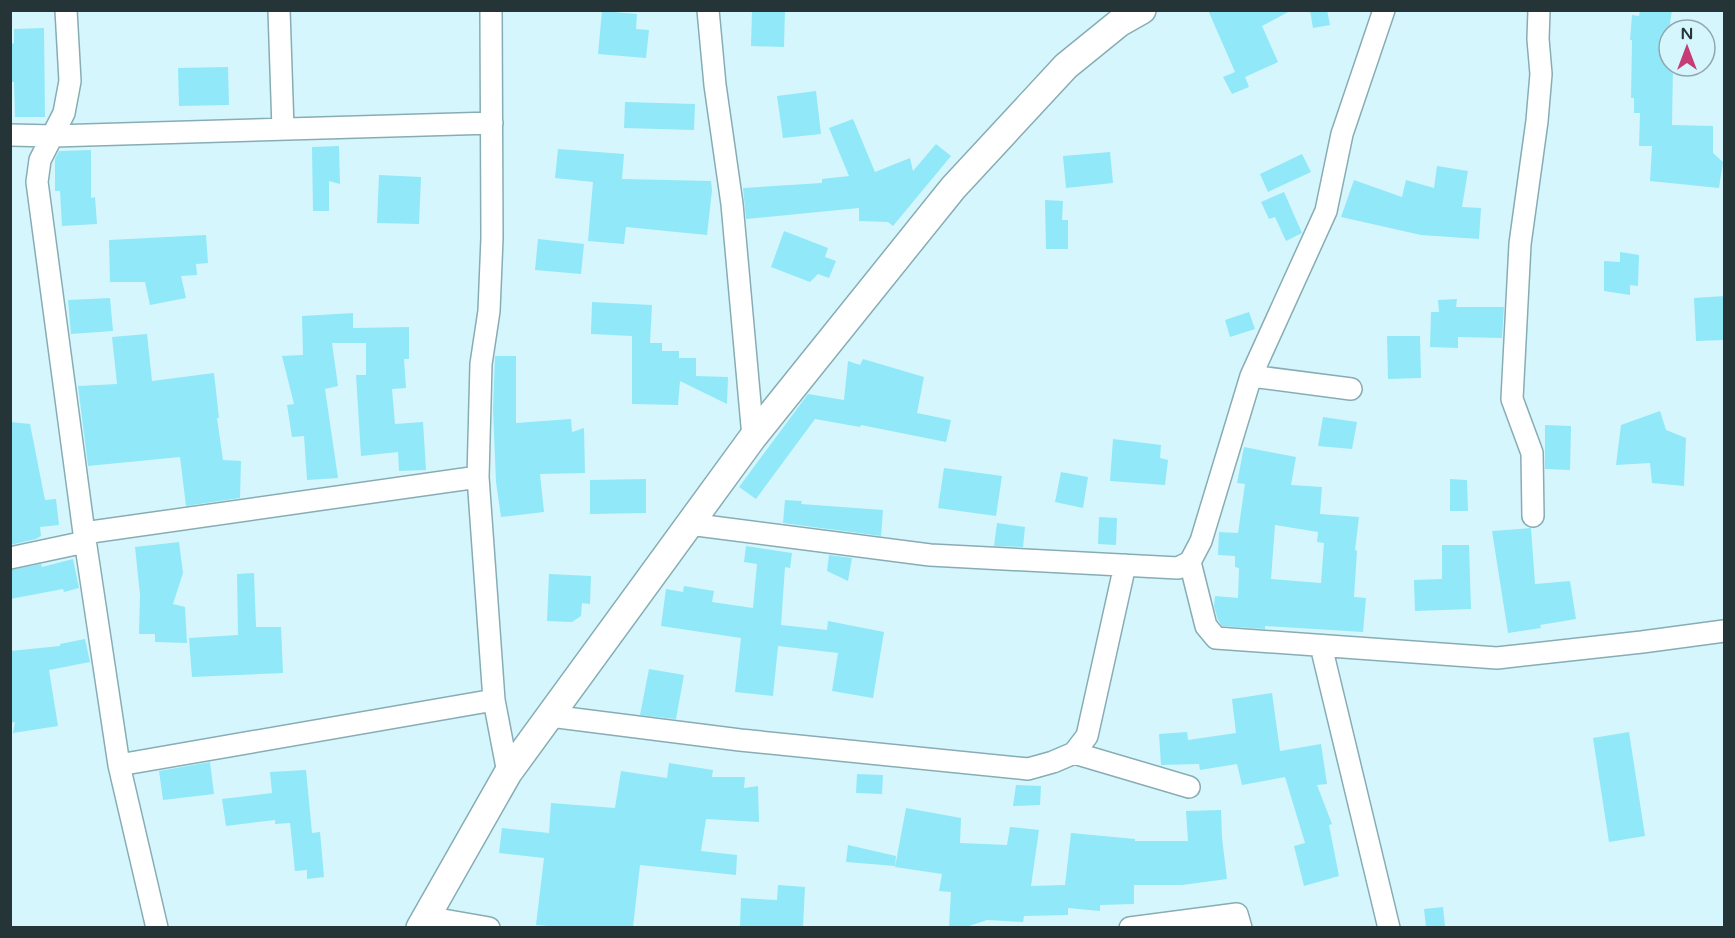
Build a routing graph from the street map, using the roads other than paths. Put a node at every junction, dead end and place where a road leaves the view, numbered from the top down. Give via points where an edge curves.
1 (66, 10) edge
2 (279, 10) edge
3 (491, 10) edge
4 (708, 10) edge
5 (1142, 10) edge
6 (1384, 10) edge
7 (1539, 10) edge
8 (492, 123) junction
9 (283, 129) junction
10 (10, 135) edge
11 (54, 136) junction
12 (1251, 376) junction
13 (1351, 389) dead end
14 (753, 437) junction
15 (478, 477) junction
16 (1533, 516) dead end
17 (689, 524) junction
18 (85, 538) junction
19 (10, 558) edge
20 (1190, 562) junction
21 (1125, 565) junction
22 (1725, 631) edge
23 (1321, 646) junction
24 (495, 700) junction
25 (550, 716) junction
26 (1074, 753) junction
27 (119, 765) junction
28 (508, 773) junction
29 (1189, 787) dead end
30 (423, 922) edge
31 (157, 927) edge
32 (489, 927) edge
33 (1130, 927) edge
34 (1241, 927) edge
35 (1389, 927) edge

1 - 11 street via 70,81 64,113
2 - 9 street
3 - 8 street
4 - 14 street via 732,204
5 - 14 street via 1119,23 1066,66 953,188
6 - 12 street via 1342,134 1326,211
7 - 16 street via 1541,74 1520,244 1512,399 1532,453
8 - 9 street
8 - 15 street via 492,238 489,311 481,364
9 - 11 street
10 - 11 street
11 - 18 street via 40,160 37,182
12 - 13 street
12 - 20 street via 1201,541
14 - 17 street
15 - 18 street
15 - 24 street
17 - 21 street via 930,555
17 - 25 street
18 - 19 street
18 - 27 street
20 - 21 street via 1178,568
20 - 23 street via 1206,626 1216,638
21 - 26 street via 1087,736
22 - 23 street via 1497,658
23 - 35 street
24 - 27 street
24 - 28 street
25 - 26 street via 1028,769
25 - 28 street
26 - 29 street
27 - 31 street
28 - 30 street
30 - 32 street
33 - 34 street via 1238,914

